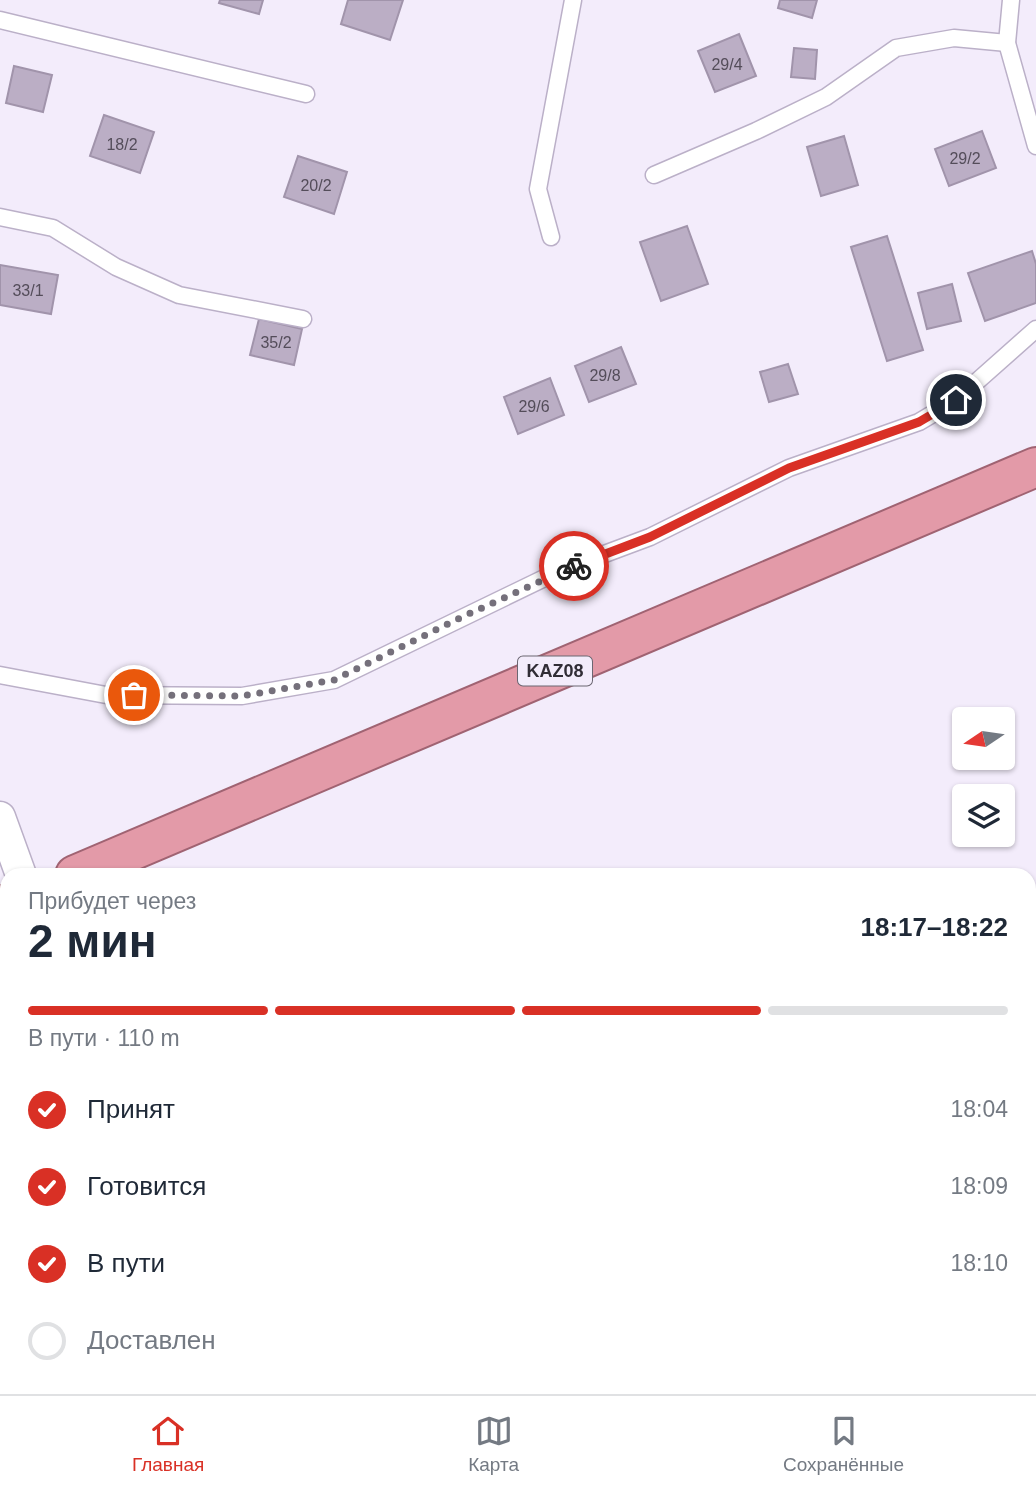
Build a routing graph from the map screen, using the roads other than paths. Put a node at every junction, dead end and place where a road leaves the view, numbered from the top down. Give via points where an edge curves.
1 (573, 0) edge
2 (1010, 0) edge
3 (0, 20) edge
4 (1007, 43) junction
5 (306, 94) dead end
6 (1036, 146) edge
7 (654, 175) dead end
8 (0, 217) edge
9 (551, 237) dead end
10 (303, 319) dead end
11 (1036, 329) edge
12 (1036, 467) edge
13 (0, 675) edge
14 (0, 817) edge
15 (18, 868) edge
16 (91, 868) edge

1 - 9 lane via 538,189
2 - 4 lane
3 - 5 lane
4 - 6 lane
4 - 7 lane via 954,38 896,48 826,97
8 - 10 lane via 53,228 116,267 179,295
11 - 13 lane via 956,400 919,422 789,468 650,537 559,571 334,680 242,696 106,695
12 - 16 highway, KAZ08
14 - 15 street

